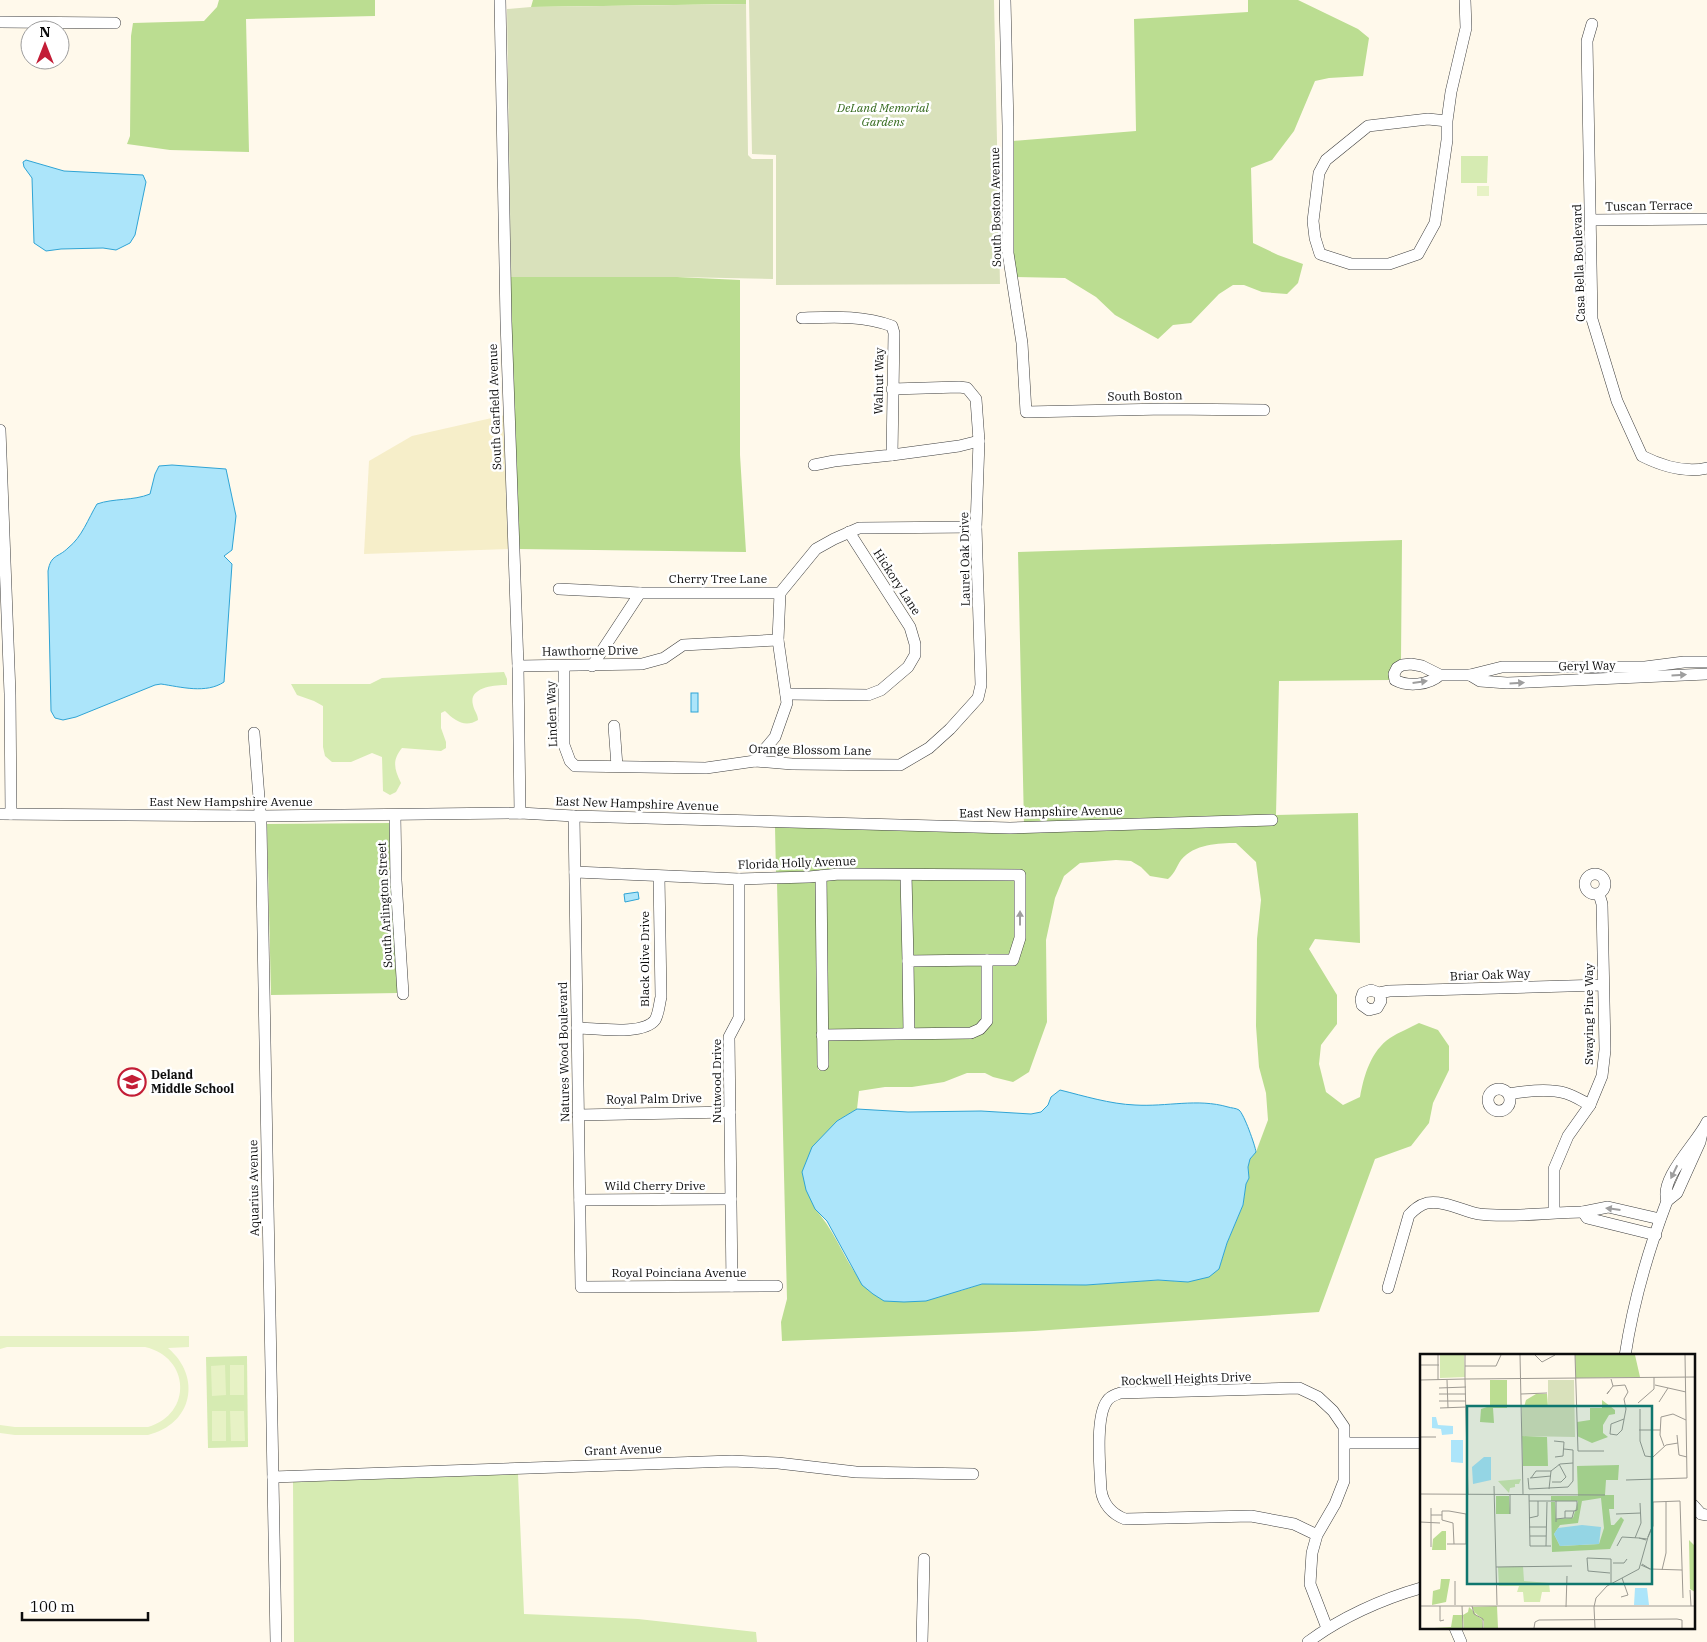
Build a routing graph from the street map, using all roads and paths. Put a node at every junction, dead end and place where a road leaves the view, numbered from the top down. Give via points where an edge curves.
1 (500, 0) edge
2 (1005, 0) edge
3 (1465, 0) edge
4 (0, 22) edge
5 (115, 23) dead end
6 (1592, 24) dead end
7 (1447, 121) junction
8 (1707, 218) edge
9 (1591, 220) junction
10 (802, 318) dead end
11 (892, 389) junction
12 (1264, 410) dead end
13 (1026, 412) joint
14 (0, 430) edge
15 (979, 441) junction
16 (892, 455) junction
17 (814, 465) dead end
18 (1707, 468) edge
19 (976, 526) junction
20 (849, 532) junction
21 (559, 589) dead end
22 (640, 593) junction
23 (780, 593) junction
24 (778, 640) junction
25 (1707, 662) edge
26 (518, 666) junction
27 (564, 666) junction
28 (592, 666) junction
29 (1536, 666) junction
30 (1650, 672) junction
31 (1707, 674) edge
32 (1440, 675) dead end
33 (1470, 675) junction
34 (1536, 682) junction
35 (786, 694) junction
36 (614, 726) dead end
37 (950, 729) joint
38 (254, 733) dead end
39 (570, 761) joint
40 (755, 761) junction
41 (617, 766) junction
42 (520, 813) junction
43 (6, 814) edge
44 (395, 815) junction
45 (261, 816) junction
46 (574, 816) junction
47 (1272, 820) dead end
48 (575, 872) junction
49 (906, 875) junction
50 (659, 876) junction
51 (821, 876) junction
52 (739, 879) junction
53 (1599, 894) dead end
54 (987, 960) junction
55 (908, 961) junction
56 (1603, 985) junction
57 (1378, 993) dead end
58 (403, 994) dead end
59 (577, 1028) junction
60 (822, 1034) junction
61 (909, 1034) junction
62 (822, 1065) dead end
63 (1509, 1094) dead end
64 (1590, 1105) junction
65 (730, 1112) junction
66 (578, 1115) junction
67 (1705, 1127) edge
68 (580, 1200) junction
69 (731, 1200) junction
70 (1554, 1212) junction
71 (1583, 1212) junction
72 (1660, 1219) junction
73 (1656, 1235) junction
74 (732, 1286) junction
75 (777, 1286) dead end
76 (581, 1287) joint
77 (1388, 1288) dead end
78 (1625, 1354) edge
79 (1345, 1443) junction
80 (1420, 1443) edge
81 (973, 1474) dead end
82 (273, 1477) junction
83 (1694, 1506) edge
84 (1707, 1515) edge
85 (1317, 1535) junction
86 (924, 1559) dead end
87 (1420, 1588) edge
88 (1327, 1628) junction
89 (1456, 1630) edge
90 (276, 1642) edge
91 (922, 1642) edge
92 (1308, 1642) edge
93 (1461, 1642) edge

1 - 26 street, South Garfield Avenue via 506,321
2 - 13 street, South Boston Avenue via 1008,253 1022,342
3 - 7 street via 1466,28
4 - 5 street
6 - 9 street, Casa Bella Boulevard via 1587,41
7 - 7 street via 1435,223 1418,254 1389,264 1350,264 1320,254 1313,220 1319,173 1326,160 1368,126 1428,119
8 - 9 street, Tuscan Terrace
9 - 18 street, Casa Bella Boulevard via 1592,319 1617,400 1642,456 1677,468 1695,471
10 - 11 street, Walnut Way via 878,320 892,326
11 - 15 street, Laurel Oak Drive via 967,388 976,399
11 - 16 street, Walnut Way
12 - 13 street, South Boston
14 - 43 street via 10,694
15 - 16 street
15 - 19 street, Laurel Oak Drive
16 - 17 street
19 - 20 street, Cherry Tree Lane via 859,528
19 - 37 street, Laurel Oak Drive via 981,685 978,698
20 - 23 street, Cherry Tree Lane via 816,549
20 - 35 street, Hickory Lane via 910,627 915,655 908,667 881,690 868,695
21 - 22 street, Cherry Tree Lane
22 - 23 street, Cherry Tree Lane
22 - 28 street
23 - 24 street
24 - 28 street, Hawthorne Drive via 683,645 664,658 642,664
24 - 35 street
25 - 30 street, Geryl Way via 1684,662
26 - 27 street, Hawthorne Drive
26 - 42 street, South Garfield Avenue
27 - 28 street, Hawthorne Drive
27 - 39 street, Linden Way via 564,745
29 - 30 street, Geryl Way
29 - 33 street, Geryl Way via 1502,667
29 - 34 street
30 -> 31 street, Geryl Way
30 - 34 street, Geryl Way via 1610,680
32 - 33 street, Geryl Way
33 -> 34 street, Geryl Way via 1480,681 1507,684
35 - 40 street via 785,711 775,737
36 - 41 street
37 - 40 street, Orange Blossom Lane via 929,748 900,765
38 - 45 street, Aquarius Avenue
39 - 41 street, Orange Blossom Lane via 576,766
40 - 41 street, Orange Blossom Lane via 706,768
42 - 44 street, East New Hampshire Avenue
42 - 46 street, East New Hampshire Avenue
43 - 45 street, East New Hampshire Avenue
44 - 45 street, East New Hampshire Avenue
44 - 58 street, South Arlington Street
45 - 82 street, Aquarius Avenue
46 - 47 street, East New Hampshire Avenue via 1010,828
46 - 48 street, Natures Wood Boulevard
48 - 50 street, Florida Holly Avenue
48 - 59 street, Natures Wood Boulevard
49 - 51 street, Florida Holly Avenue
54 -> 49 street, Florida Holly Avenue via 1013,960 1020,938 1020,874
49 - 55 street
50 - 52 street, Florida Holly Avenue
50 - 59 street, Black Olive Drive via 660,997 654,1022 630,1030
51 - 52 street, Florida Holly Avenue
51 - 60 street
52 - 65 street, Nutwood Drive via 739,1018 730,1037
53 - 56 street, Swaying Pine Way via 1602,904
54 - 55 street
54 - 61 street via 987,1020 980,1029 971,1034
55 - 61 street
56 - 57 street, Briar Oak Way
56 - 64 street, Swaying Pine Way via 1602,1076
59 - 66 street, Natures Wood Boulevard
60 - 61 street
60 - 62 street
63 - 64 street via 1552,1091 1565,1093
64 - 70 street, Swaying Pine Way via 1568,1136 1554,1169
65 - 66 street, Royal Palm Drive
65 - 69 street, Nutwood Drive
66 - 68 street, Natures Wood Boulevard
67 - 72 street via 1680,1161 1666,1189 1667,1201
68 - 69 street, Wild Cherry Drive
68 - 76 street, Natures Wood Boulevard
69 - 74 street, Nutwood Drive
70 - 71 street
70 - 77 street via 1480,1214 1437,1203 1416,1207 1408,1216
72 -> 71 street via 1608,1207
71 - 73 street via 1587,1218
72 - 73 street
73 - 78 street via 1639,1286
74 - 75 street, Royal Poinciana Avenue
74 - 76 street, Royal Poinciana Avenue
79 - 80 street
79 - 85 street, Rockwell Heights Drive via 1344,1481
79 - 85 street, Rockwell Heights Drive via 1344,1427 1333,1412 1318,1397 1299,1388 1120,1393 1106,1402 1100,1421 1100,1490 1102,1500 1116,1515 1125,1519 1251,1516 1294,1524
81 - 82 street, Grant Avenue via 856,1472 732,1461
82 - 90 street, Aquarius Avenue
83 - 84 street via 1701,1514
85 - 88 street, Rockwell Heights Drive via 1310,1584
86 - 91 street
87 - 88 street
88 - 92 street
89 - 93 street

